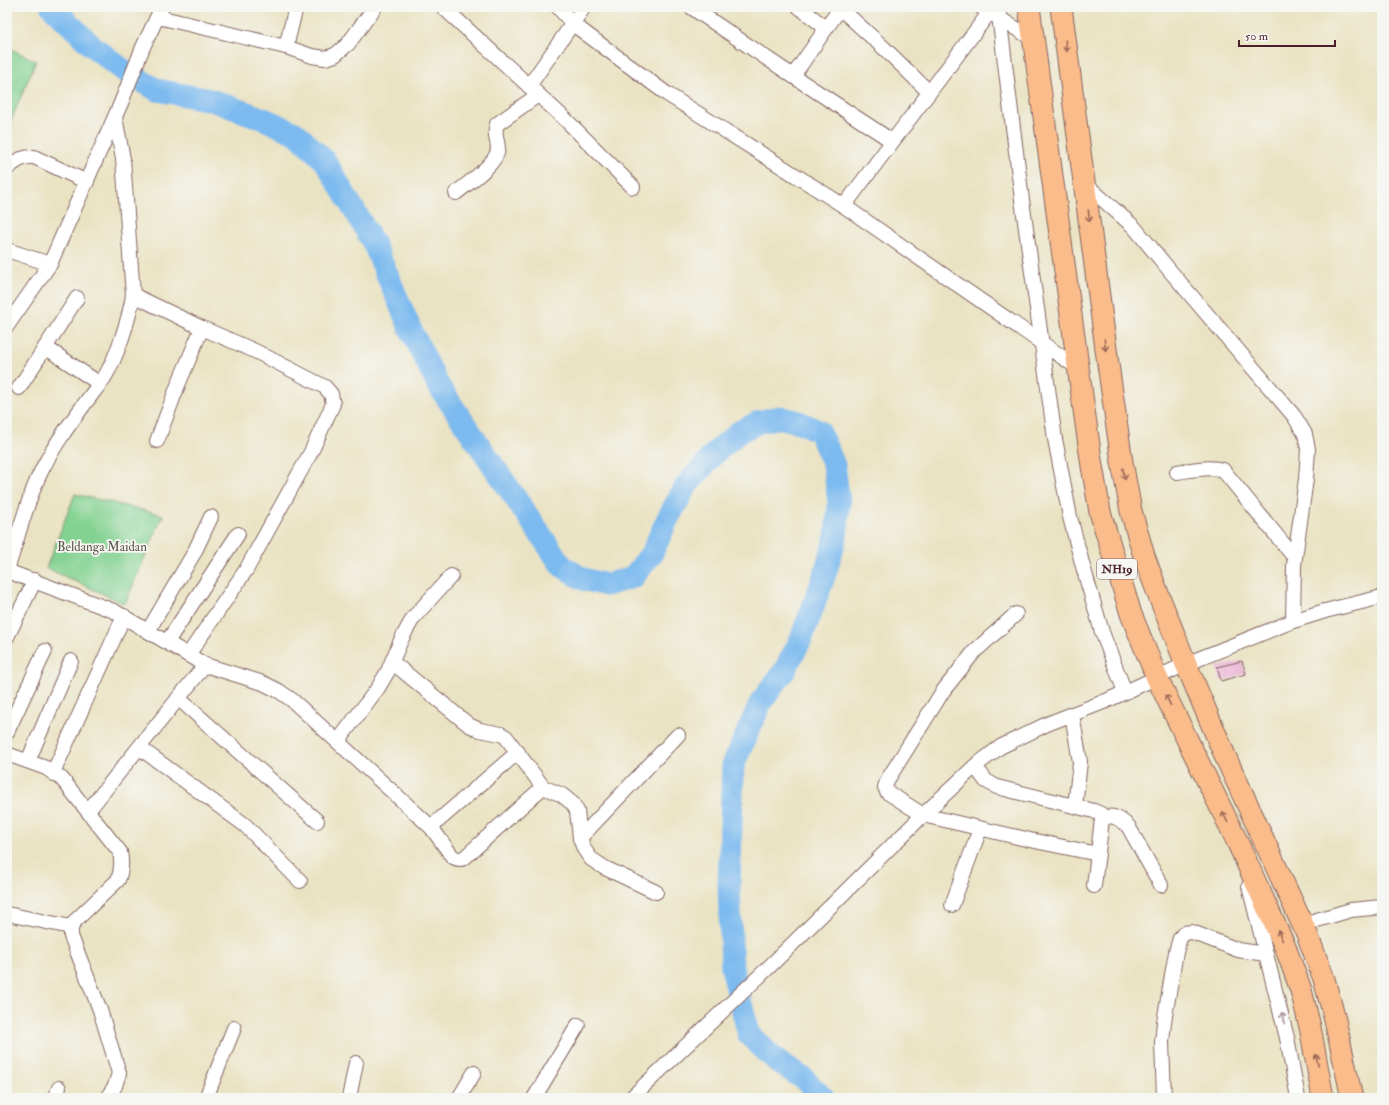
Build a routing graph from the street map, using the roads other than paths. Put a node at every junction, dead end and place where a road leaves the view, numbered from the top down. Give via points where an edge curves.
1 (296, 7) edge
2 (374, 7) edge
3 (443, 7) edge
4 (558, 7) edge
5 (584, 7) edge
6 (691, 7) edge
7 (798, 7) edge
8 (1029, 7) edge
9 (1061, 7) edge
10 (840, 8) edge
11 (992, 11) edge
12 (160, 12) edge
13 (573, 24) junction
14 (826, 28) junction
15 (1033, 39) junction
16 (286, 47) junction
17 (793, 76) junction
18 (534, 90) junction
19 (929, 92) junction
20 (115, 117) junction
21 (892, 141) junction
22 (7, 168) edge
23 (87, 182) junction
24 (1084, 183) junction
25 (633, 187) dead end
26 (456, 192) dead end
27 (844, 206) junction
28 (7, 250) edge
29 (50, 264) junction
30 (133, 295) junction
31 (77, 298) dead end
32 (7, 326) edge
33 (202, 328) junction
34 (1042, 343) junction
35 (45, 347) junction
36 (1078, 368) junction
37 (100, 384) junction
38 (19, 388) dead end
39 (157, 441) dead end
40 (1177, 472) dead end
41 (211, 517) dead end
42 (238, 534) dead end
43 (1295, 558) junction
44 (7, 571) edge
45 (451, 576) dead end
46 (35, 580) junction
47 (1382, 597) edge
48 (1016, 614) dead end
49 (124, 616) junction
50 (1293, 621) junction
51 (148, 631) junction
52 (7, 637) edge
53 (167, 642) junction
54 (45, 650) dead end
55 (188, 655) junction
56 (71, 661) dead end
57 (392, 662) junction
58 (1186, 664) junction
59 (205, 665) junction
60 (1157, 678) junction
61 (1125, 692) junction
62 (178, 698) junction
63 (1072, 714) junction
64 (7, 732) edge
65 (678, 735) dead end
66 (338, 741) junction
67 (140, 748) junction
68 (518, 752) junction
69 (7, 754) edge
70 (28, 761) junction
71 (975, 766) junction
72 (53, 773) junction
73 (543, 787) junction
74 (1075, 806) junction
75 (88, 811) junction
76 (924, 815) junction
77 (1102, 819) junction
78 (317, 821) dead end
79 (431, 827) junction
80 (980, 829) junction
81 (580, 838) junction
82 (1236, 839) junction
83 (1098, 854) junction
84 (300, 881) dead end
85 (1161, 885) dead end
86 (1094, 886) dead end
87 (656, 892) dead end
88 (952, 905) dead end
89 (1382, 906) edge
90 (7, 914) edge
91 (1303, 924) junction
92 (71, 927) junction
93 (1266, 954) junction
94 (578, 1025) dead end
95 (234, 1028) dead end
96 (356, 1063) dead end
97 (474, 1073) dead end
98 (107, 1098) edge
99 (206, 1098) edge
100 (349, 1098) edge
101 (459, 1098) edge
102 (534, 1098) edge
103 (631, 1098) edge
104 (1164, 1098) edge
105 (1298, 1098) edge
106 (1323, 1098) edge
107 (1352, 1098) edge

1 - 16 street
2 - 16 street via 348,44 335,55 325,58 312,56
3 - 18 street
4 - 13 street
5 - 13 street
6 - 17 street
7 - 14 street
8 - 15 highway, NH19
9 -> 24 highway, NH19
10 - 14 street
10 - 19 street
11 - 15 street
11 - 19 street
11 - 34 street
12 - 16 street
12 - 20 street
13 - 18 street
13 - 27 street via 668,94
14 - 17 street
15 - 36 highway, NH19
17 - 21 street
18 - 25 street
18 - 26 street via 497,124 494,131 498,150 495,158
19 - 21 street
20 - 23 street
20 - 30 street via 123,159
21 - 27 street
22 - 23 street via 22,158 34,157
23 - 29 street
24 - 43 street via 1134,227 1294,416 1305,434 1308,449 1306,479
24 -> 58 highway, NH19 via 1131,511 1144,556
27 - 34 street
28 - 29 street
29 - 32 street
30 - 33 street
30 - 37 street via 111,366
31 - 35 street
33 - 39 street
33 - 55 street via 255,351 325,387 331,394 333,404 311,452 246,570
34 - 36 street
34 - 61 street via 1055,439 1070,517 1102,632
35 - 37 street
35 - 38 street
36 - 60 highway, NH19 via 1100,512 1131,614
37 - 44 street via 52,452 38,477
40 - 43 street via 1206,468 1223,470
41 - 51 street via 194,554
42 - 53 street
43 - 50 street
44 - 46 street
45 - 57 street via 413,618
46 - 49 street
46 - 52 street
47 - 50 street
48 - 76 street via 974,652 944,691 888,779 885,787 887,792
49 - 51 street
49 - 72 street
50 - 58 street
51 - 53 street
53 - 55 street
54 - 64 street
55 - 59 street
56 - 70 street
57 - 66 street via 378,688
57 - 68 street via 461,720 480,730 501,734
58 - 60 street
58 - 91 highway, NH19 via 1226,758
59 - 62 street
59 - 66 street via 263,683 279,691
60 - 61 street
82 -> 60 highway, NH19
61 - 63 street
62 - 67 street
62 - 78 street
63 - 71 street via 1000,747
63 - 74 street via 1080,762
65 - 81 street
66 - 79 street
67 - 75 street
67 - 84 street via 245,825
68 - 73 street
68 - 79 street
69 - 70 street
70 - 72 street
71 - 74 street via 986,781 997,787
71 - 76 street
72 - 75 street via 62,779
73 - 79 street via 460,860 452,856
73 - 81 street via 562,794 573,804 577,811
74 - 77 street via 1101,814
75 - 92 street via 120,852 122,861 118,880
76 - 80 street
76 - 103 street
77 - 83 street
77 - 85 street via 1108,816 1115,817 1128,826
80 - 83 street
80 - 88 street
81 - 87 street via 591,859
82 - 93 street
106 -> 82 highway, NH19 via 1310,1027 1300,990 1283,943
83 - 86 street
89 - 91 street via 1351,910
90 - 92 street
91 - 107 highway, NH19 via 1324,979
92 - 98 street via 71,936 100,1010 119,1073 115,1086
93 - 104 street via 1238,950 1192,932 1184,933 1180,938 1164,1022
105 -> 93 street via 1288,1038
94 - 102 street
95 - 99 street
96 - 100 street
97 - 101 street

